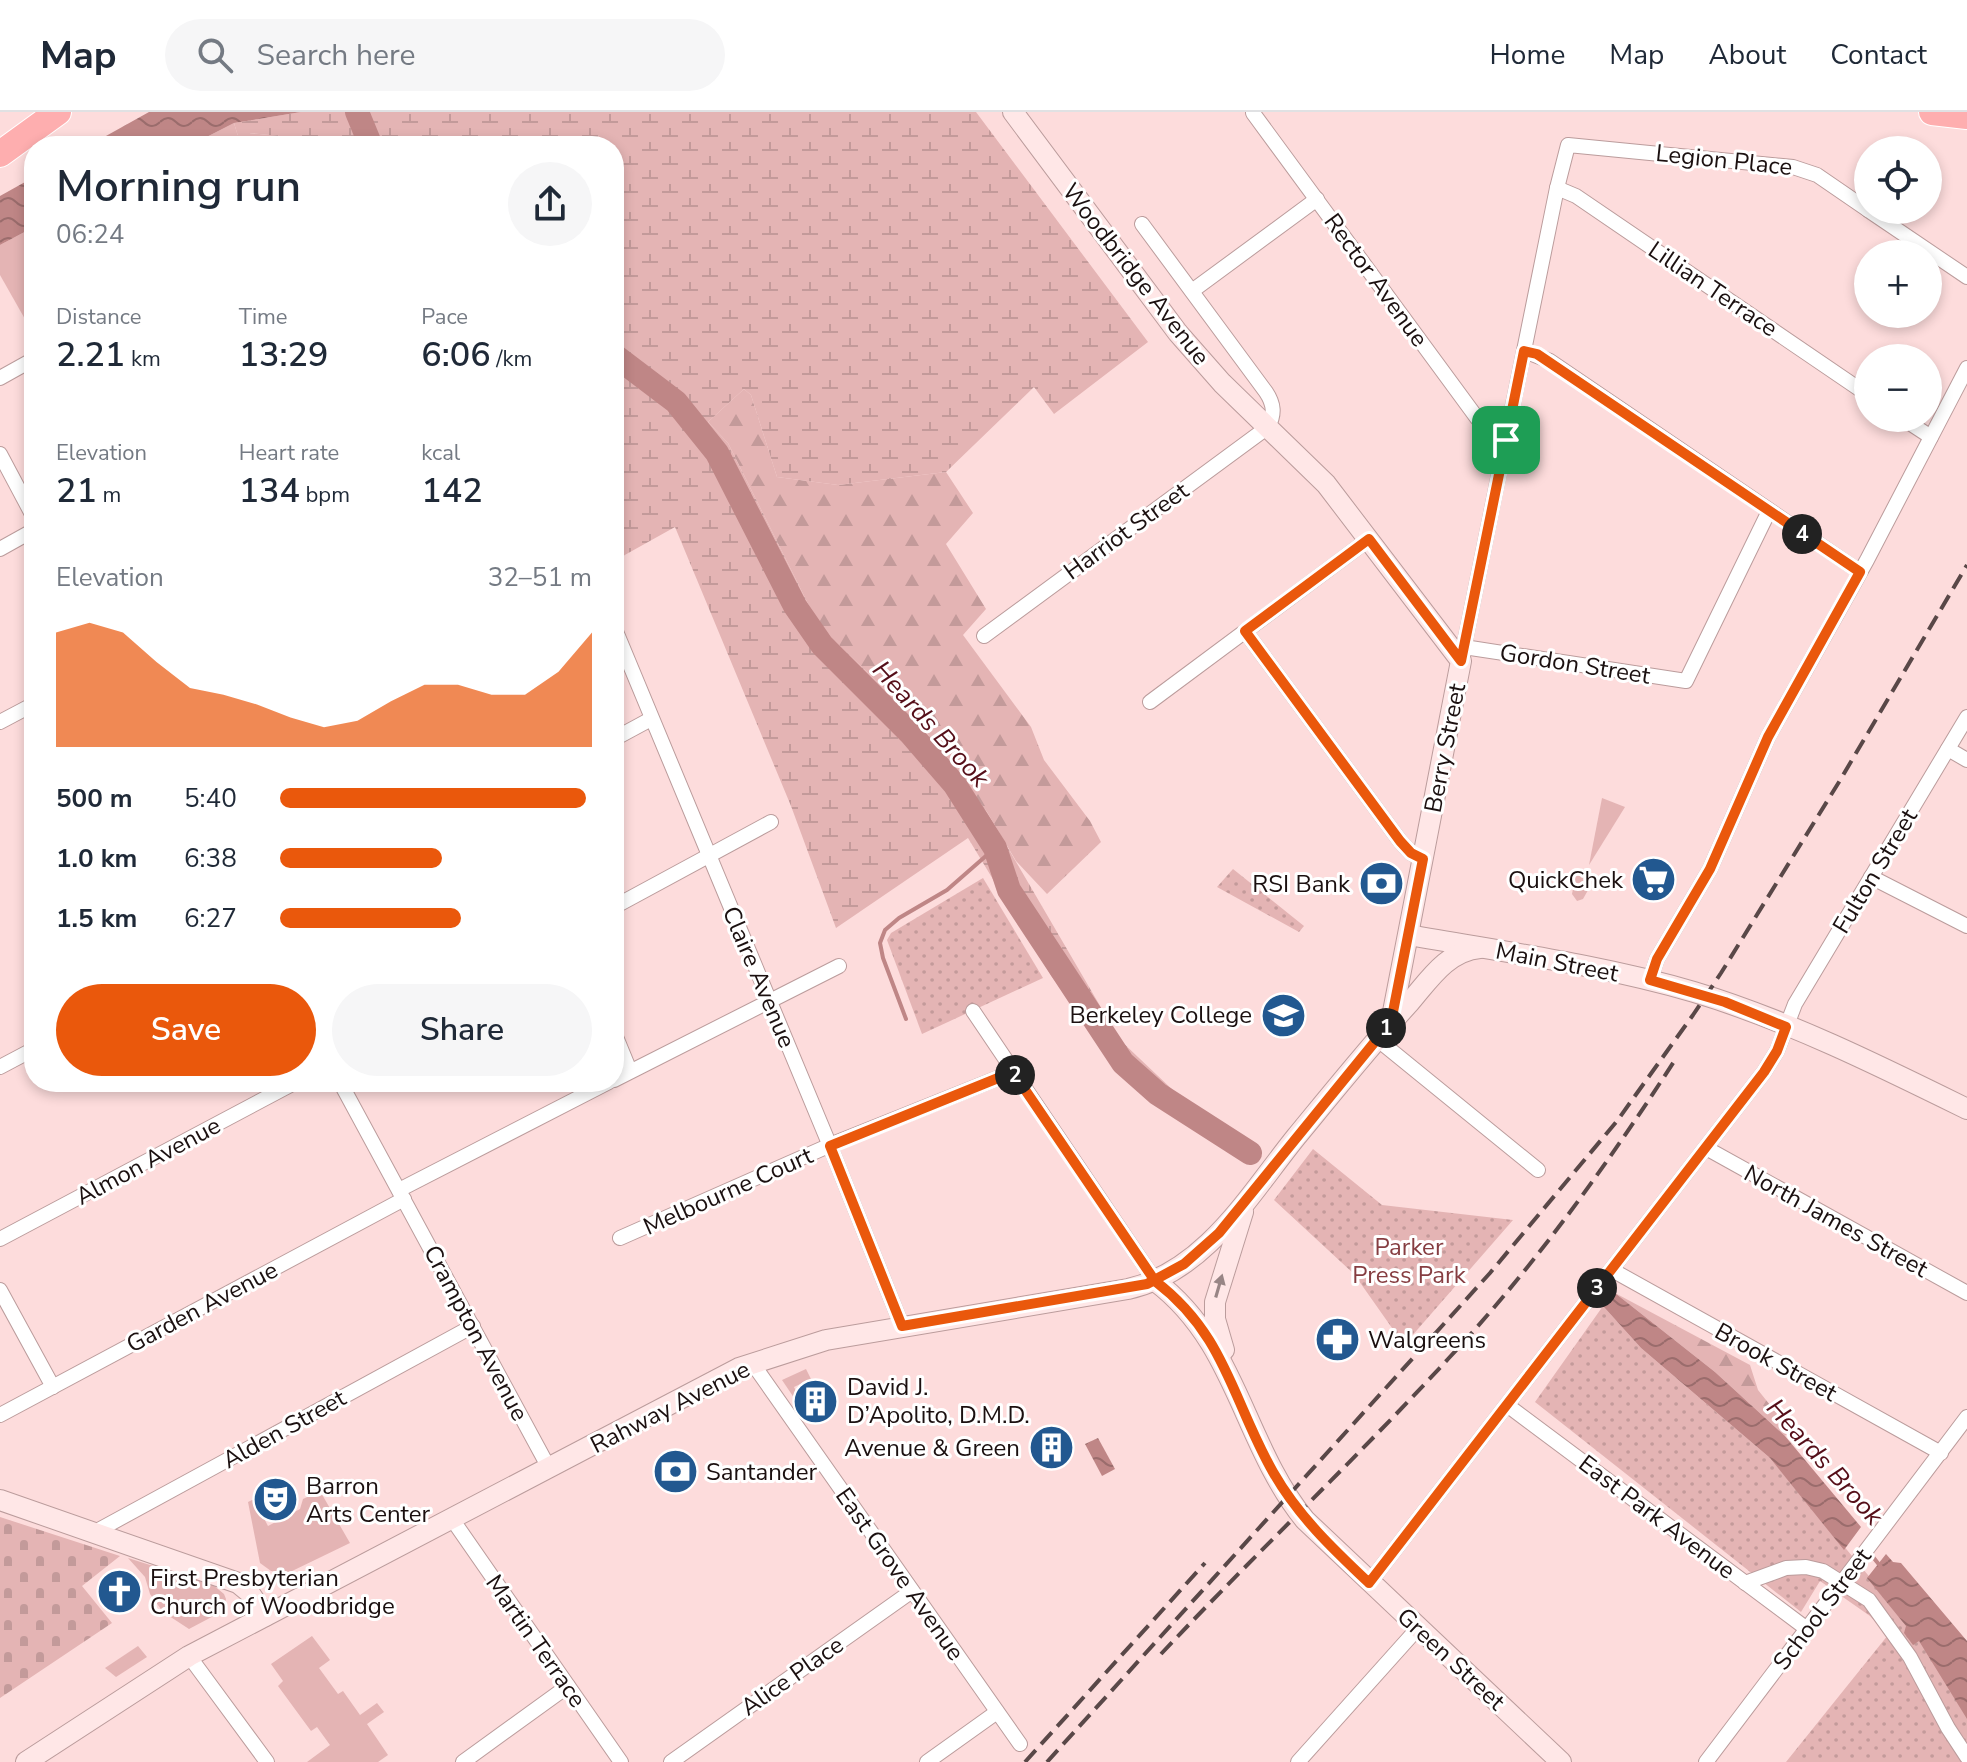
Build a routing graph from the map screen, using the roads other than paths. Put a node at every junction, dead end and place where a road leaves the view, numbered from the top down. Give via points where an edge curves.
1 (58, 112) edge
2 (1013, 112) edge
3 (1932, 112) edge
4 (1253, 113) edge
5 (1967, 116) edge
6 (25, 136) edge
7 (24, 137) edge
8 (1568, 145) joint
9 (0, 154) edge
10 (1557, 188) junction
11 (1317, 199) junction
12 (1854, 200) edge
13 (1142, 224) dead end
14 (1889, 224) edge
15 (1967, 277) edge
16 (1192, 291) junction
17 (1524, 351) junction
18 (24, 365) edge
19 (1965, 374) edge
20 (0, 378) edge
21 (1854, 385) edge
22 (1268, 427) junction
23 (1923, 432) edge
24 (1931, 437) junction
25 (1506, 440) junction
26 (0, 454) edge
27 (24, 499) edge
28 (1769, 511) junction
29 (24, 536) edge
30 (1369, 539) junction
31 (0, 549) edge
32 (1860, 572) junction
33 (1245, 631) junction
34 (984, 636) dead end
35 (624, 652) edge
36 (1463, 654) junction
37 (1150, 702) dead end
38 (24, 709) edge
39 (1967, 717) edge
40 (651, 719) junction
41 (0, 722) edge
42 (624, 734) edge
43 (1948, 749) junction
44 (1967, 760) edge
45 (771, 822) dead end
46 (708, 855) junction
47 (1423, 859) junction
48 (1871, 877) junction
49 (624, 901) edge
50 (1967, 926) edge
51 (1409, 935) junction
52 (1480, 948) junction
53 (839, 966) dead end
54 (1650, 980) junction
55 (769, 1000) junction
56 (973, 1011) dead end
57 (1391, 1022) junction
58 (1786, 1027) junction
59 (1377, 1039) junction
60 (24, 1054) edge
61 (624, 1056) edge
62 (0, 1067) edge
63 (630, 1071) junction
64 (1013, 1072) junction
65 (624, 1074) edge
66 (277, 1092) edge
67 (345, 1092) edge
68 (591, 1092) edge
69 (1967, 1109) edge
70 (830, 1146) junction
71 (1706, 1148) junction
72 (1538, 1170) dead end
73 (401, 1194) junction
74 (1247, 1198) junction
75 (620, 1238) dead end
76 (0, 1239) edge
77 (1612, 1270) junction
78 (1155, 1281) junction
79 (0, 1290) edge
80 (1967, 1293) edge
81 (473, 1326) junction
82 (902, 1326) junction
83 (753, 1364) junction
84 (53, 1387) junction
85 (1235, 1389) junction
86 (1507, 1405) junction
87 (0, 1415) edge
88 (1967, 1417) edge
89 (1941, 1453) junction
90 (549, 1468) junction
91 (0, 1500) edge
92 (452, 1519) junction
93 (95, 1532) junction
94 (1842, 1582) junction
95 (1369, 1583) junction
96 (1745, 1583) junction
97 (912, 1591) junction
98 (265, 1616) junction
99 (1418, 1628) junction
100 (1807, 1629) junction
101 (189, 1656) junction
102 (568, 1686) junction
103 (997, 1712) junction
104 (1020, 1744) dead end
105 (1967, 1757) edge
106 (26, 1762) edge
107 (267, 1762) edge
108 (463, 1762) edge
109 (621, 1762) edge
110 (671, 1762) edge
111 (927, 1762) edge
112 (1298, 1762) edge
113 (1561, 1762) edge
114 (1706, 1762) edge

1 - 6 highway
2 - 22 street, Woodbridge Avenue via 1178,333
3 - 5 highway
4 - 11 street, Rector Avenue
7 - 9 highway
8 - 10 street, Berry Street
8 - 12 street, Legion Place via 1793,167 1817,175
10 - 17 street, Berry Street
10 - 21 street, Lillian Terrace
11 - 16 street
11 - 25 street, Rector Avenue via 1477,418
13 - 16 street, Woodbridge Avenue
14 - 15 street, Legion Place
16 - 22 street, Woodbridge Avenue via 1269,396 1273,414
17 - 25 street, Berry Street
17 - 28 street via 1550,361
18 - 20 street
19 - 24 street
22 - 30 street, Woodbridge Avenue via 1326,484
22 - 34 street, Harriot Street
23 - 24 street
24 - 32 street
25 - 36 street, Berry Street
26 - 27 street
28 - 32 street
28 - 36 street, Gordon Street via 1686,681
29 - 31 street
30 - 33 street
30 - 36 street, Woodbridge Avenue
32 - 54 street via 1768,737 1710,869
33 - 37 street
33 - 47 street via 1400,841
35 - 40 street, Claire Avenue
36 - 47 street, Berry Street
38 - 41 street
39 - 43 street, Fulton Street
40 - 42 street
40 - 46 street, Claire Avenue
43 - 44 street
43 - 48 street, Fulton Street
45 - 46 street
46 - 49 street
46 - 55 street, Claire Avenue
47 - 51 street, Berry Street
48 - 50 street
48 - 58 street, Fulton Street
51 - 52 street, Main Street
51 - 57 street, Berry Street
52 - 54 street, Main Street
52 - 57 street, Rahway Avenue via 1446,962
53 - 55 street, Garden Avenue
54 - 58 street, Main Street
55 - 63 street, Garden Avenue
55 - 70 street, Claire Avenue
56 - 64 street
57 - 59 street, Rahway Avenue
58 - 69 street, Main Street
58 - 71 street, Fulton Street via 1769,1065
59 - 72 street
59 - 74 street, Rahway Avenue
60 - 62 street
61 - 63 street
63 - 65 street, Garden Avenue
64 - 70 street, Melbourne Court
64 - 78 street
66 - 76 street, Almon Avenue
67 - 73 street, Crampton Avenue
68 - 73 street, Garden Avenue
70 - 75 street, Melbourne Court
70 - 82 street, Claire Avenue
71 - 77 street, Fulton Street
71 - 80 street, North James Street
73 - 81 street, Crampton Avenue
73 - 84 street, Garden Avenue
74 - 78 street, Rahway Avenue via 1201,1250
85 -> 74 street via 1215,1302
77 - 86 street, Fulton Street
77 - 89 street, Brook Street
78 - 82 street, Rahway Avenue
78 - 85 street, Green Street via 1199,1324
79 - 84 street
81 - 90 street, Crampton Avenue
81 - 93 street, Alden Street
82 - 83 street, Rahway Avenue via 826,1340
83 - 90 street, Rahway Avenue
83 - 97 street, East Grove Avenue
84 - 87 street, Garden Avenue
85 - 95 street, Green Street via 1292,1504
86 - 95 street, Fulton Street
86 - 96 street, East Park Avenue
88 - 89 street, School Street
89 - 94 street, School Street
90 - 92 street, Rahway Avenue
91 - 93 street
92 - 98 street, Rahway Avenue
92 - 102 street, Martin Terrace
93 - 98 street via 238,1583
94 - 96 street via 1806,1567 1786,1568
94 - 100 street, School Street
94 - 105 street via 1869,1600 1886,1621
95 - 99 street, Green Street
96 - 100 street, East Park Avenue
97 - 103 street, East Grove Avenue
97 - 110 street, Alice Place
98 - 101 street, Rahway Avenue
99 - 112 street
99 - 113 street, Green Street
100 - 114 street, School Street
101 - 106 street, Rahway Avenue
101 - 107 street
102 - 108 street
102 - 109 street, Martin Terrace
103 - 104 street, East Grove Avenue
103 - 111 street

